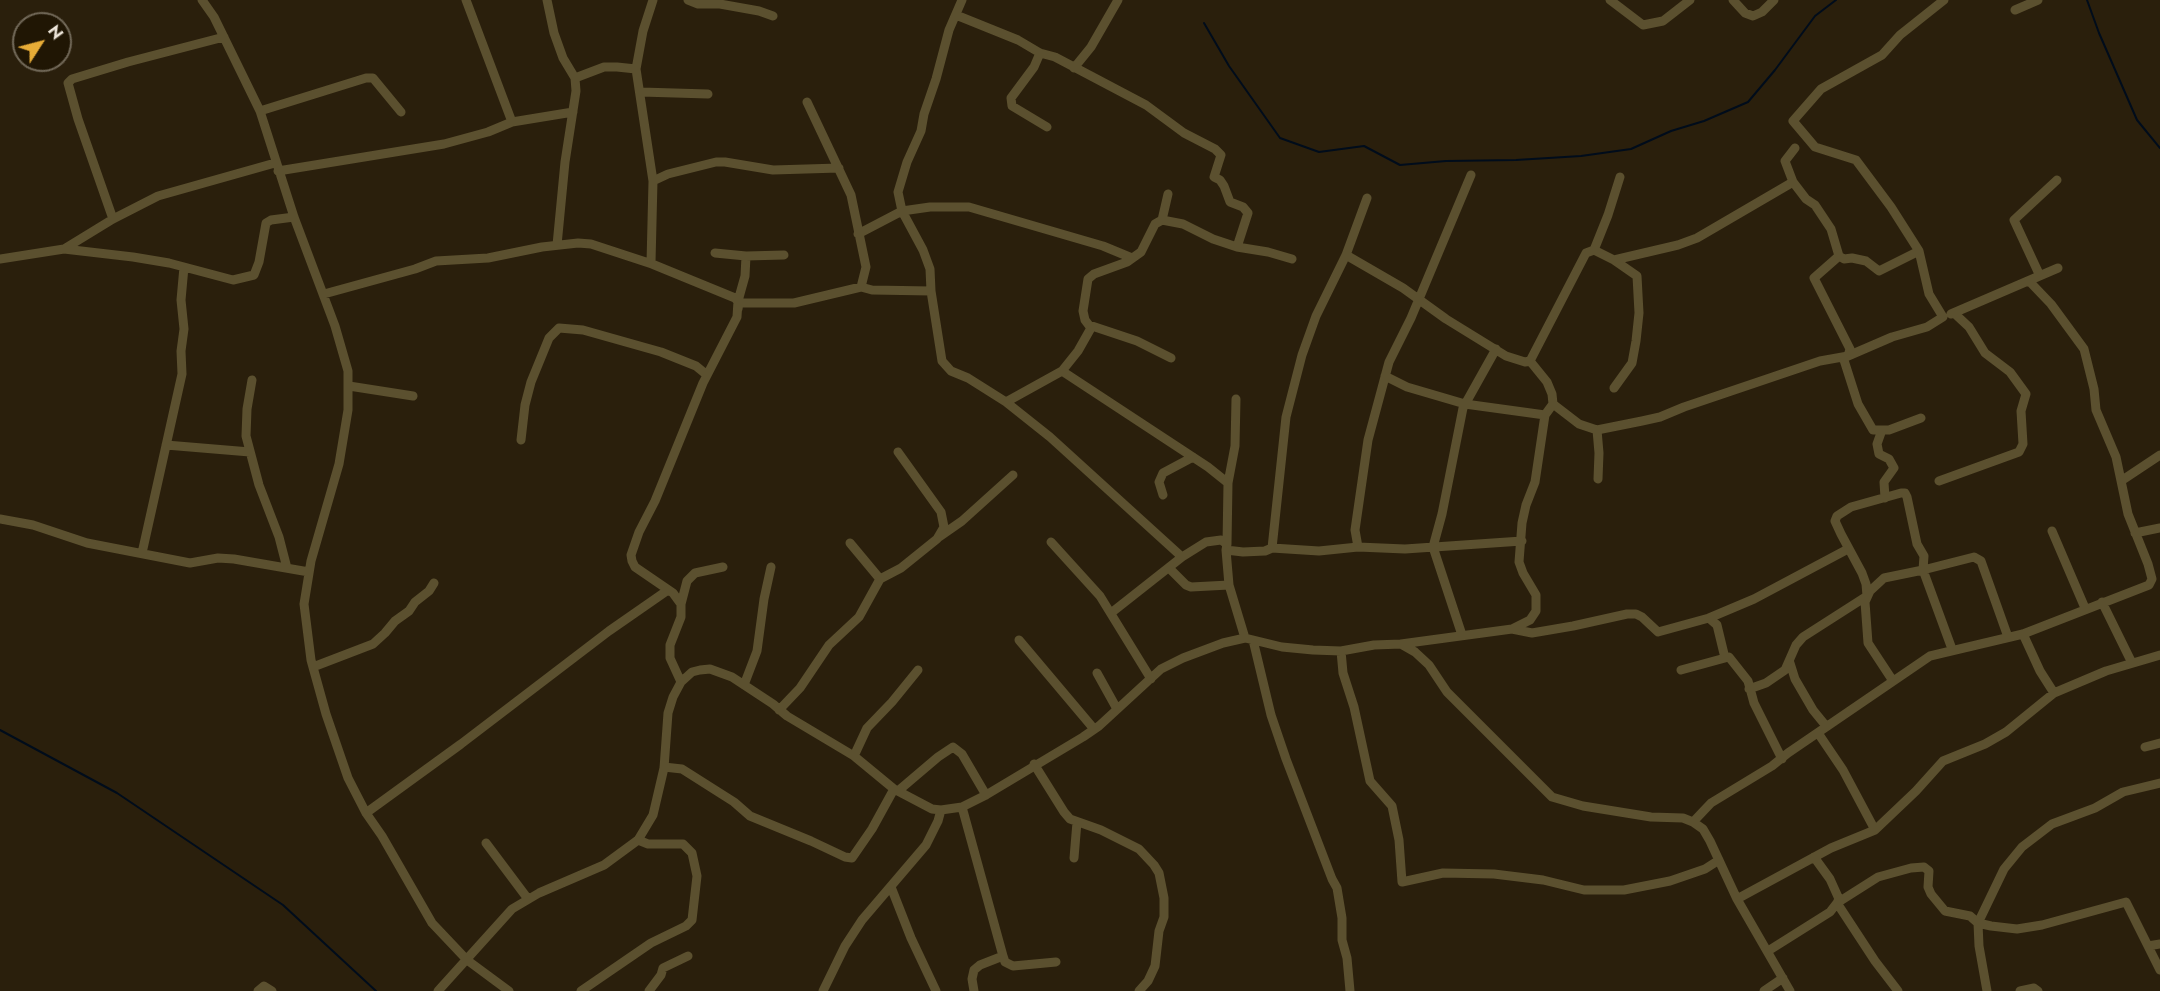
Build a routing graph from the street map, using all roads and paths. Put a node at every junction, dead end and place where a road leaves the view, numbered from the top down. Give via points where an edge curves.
1 (202, 0) edge
2 (466, 0) edge
3 (547, 0) edge
4 (653, 0) edge
5 (688, 0) edge
6 (962, 0) edge
7 (1118, 0) edge
8 (1610, 0) edge
9 (1690, 0) edge
10 (1733, 0) edge
11 (1774, 0) edge
12 (1944, 0) edge
13 (2038, 0) edge
14 (2015, 10) dead end
15 (956, 15) junction
16 (773, 16) dead end
17 (224, 37) junction
18 (1040, 53) junction
19 (1074, 68) junction
20 (636, 69) junction
21 (575, 78) junction
22 (641, 92) junction
23 (708, 94) dead end
24 (807, 102) dead end
25 (260, 111) junction
26 (401, 112) dead end
27 (573, 112) junction
28 (513, 122) junction
29 (1047, 127) dead end
30 (1795, 148) dead end
31 (277, 167) junction
32 (839, 168) junction
33 (1471, 175) dead end
34 (1620, 177) dead end
35 (2057, 180) dead end
36 (653, 181) junction
37 (1793, 182) junction
38 (1168, 194) dead end
39 (1367, 198) dead end
40 (902, 211) junction
41 (294, 217) junction
42 (113, 219) junction
43 (1162, 220) junction
44 (858, 234) junction
45 (557, 245) junction
46 (1237, 248) junction
47 (64, 249) junction
48 (1594, 250) junction
49 (1919, 251) junction
50 (715, 253) dead end
51 (784, 255) dead end
52 (1346, 255) junction
53 (1839, 255) junction
54 (746, 256) junction
55 (1132, 258) junction
56 (0, 259) edge
57 (1292, 259) dead end
58 (1614, 260) junction
59 (651, 263) junction
60 (184, 267) junction
61 (2058, 268) dead end
62 (2040, 276) junction
63 (2029, 281) junction
64 (861, 287) junction
65 (931, 291) junction
66 (324, 294) junction
67 (1418, 299) junction
68 (739, 304) junction
69 (1954, 313) junction
70 (1943, 317) junction
71 (1089, 325) junction
72 (1496, 349) junction
73 (1846, 357) junction
74 (1171, 358) dead end
75 (1530, 361) junction
76 (1062, 371) junction
77 (708, 375) junction
78 (1385, 376) junction
79 (252, 380) dead end
80 (349, 386) junction
81 (1614, 388) dead end
82 (413, 396) dead end
83 (1236, 399) dead end
84 (1006, 402) junction
85 (1465, 404) junction
86 (1553, 404) junction
87 (1545, 416) junction
88 (1921, 418) dead end
89 (1597, 430) junction
90 (1882, 430) junction
91 (521, 440) dead end
92 (166, 445) junction
93 (250, 452) junction
94 (898, 452) dead end
95 (2160, 455) edge
96 (1193, 457) junction
97 (1013, 475) dead end
98 (1598, 479) dead end
99 (1939, 481) dead end
100 (2121, 481) junction
101 (1228, 483) junction
102 (1163, 495) dead end
103 (1885, 498) junction
104 (0, 519) edge
105 (2160, 528) edge
106 (2052, 531) dead end
107 (2135, 533) junction
108 (937, 538) junction
109 (1521, 541) junction
110 (1051, 542) dead end
111 (850, 543) dead end
112 (1226, 547) junction
113 (1358, 547) junction
114 (1433, 547) junction
115 (1272, 548) junction
116 (1848, 549) junction
117 (142, 553) junction
118 (1182, 557) junction
119 (723, 567) dead end
120 (771, 567) dead end
121 (287, 568) junction
122 (1169, 568) junction
123 (1923, 570) junction
124 (309, 572) junction
125 (880, 579) junction
126 (434, 583) dead end
127 (1229, 585) junction
128 (668, 590) junction
129 (1868, 596) junction
130 (2102, 602) junction
131 (681, 604) junction
132 (2085, 608) junction
133 (1111, 613) junction
134 (1709, 618) junction
135 (1512, 629) junction
136 (2023, 634) junction
137 (1462, 635) junction
138 (2008, 637) junction
139 (1249, 639) junction
140 (1018, 640) dead end
141 (1401, 644) junction
142 (1952, 649) junction
143 (1341, 651) junction
144 (2160, 655) edge
145 (1725, 658) junction
146 (1790, 663) junction
147 (2132, 663) junction
148 (313, 668) junction
149 (918, 670) dead end
150 (1681, 670) dead end
151 (1097, 673) dead end
152 (1151, 679) junction
153 (1893, 681) junction
154 (681, 682) junction
155 (744, 685) junction
156 (1749, 689) junction
157 (2054, 693) junction
158 (1117, 709) junction
159 (779, 710) junction
160 (1094, 729) junction
161 (1822, 730) junction
162 (2160, 743) edge
163 (2145, 747) dead end
164 (854, 756) junction
165 (1782, 759) junction
166 (1035, 764) junction
167 (664, 767) junction
168 (2160, 783) edge
169 (896, 790) junction
170 (986, 795) junction
171 (962, 807) junction
172 (941, 810) junction
173 (366, 813) junction
174 (1077, 822) junction
175 (1693, 822) junction
176 (1875, 830) junction
177 (639, 840) junction
178 (486, 843) dead end
179 (1814, 857) junction
180 (1074, 858) dead end
181 (1719, 860) junction
182 (891, 887) junction
183 (528, 899) junction
184 (1737, 899) junction
185 (1837, 903) junction
186 (1978, 923) junction
187 (2160, 944) edge
188 (2148, 946) junction
189 (1768, 951) junction
190 (688, 956) dead end
191 (1003, 956) junction
192 (467, 960) junction
193 (1056, 962) dead end
194 (2160, 970) edge
195 (1783, 978) junction
196 (258, 991) edge
197 (272, 991) edge
198 (438, 991) edge
199 (509, 991) edge
200 (580, 991) edge
201 (649, 991) edge
202 (823, 991) edge
203 (936, 991) edge
204 (974, 991) edge
205 (1139, 991) edge
206 (1350, 991) edge
207 (1764, 991) edge
208 (1790, 991) edge
209 (1898, 991) edge
210 (1987, 991) edge
211 (2020, 991) edge
212 (2038, 991) edge

1 - 17 street
2 - 28 street
3 - 21 street via 554,33
4 - 20 street
5 - 16 street
6 - 15 street
7 - 19 street
8 - 9 street via 1643,25 1663,21
10 - 11 street via 1753,16
12 - 49 street via 1900,35 1882,55 1821,89 1793,121 1815,147 1856,160
13 - 14 street
15 - 18 street
15 - 40 street via 898,192
17 - 25 street
17 - 42 street via 68,83
18 - 19 street
18 - 29 street via 1011,98 1012,106
19 - 46 street via 1146,105 1221,155 1214,177 1224,186 1230,202 1248,213
20 - 21 street via 604,67
20 - 22 street
21 - 27 street
22 - 23 street
22 - 36 street
24 - 32 street
25 - 26 street via 373,78
25 - 31 street
27 - 28 street
27 - 45 street
28 - 31 street via 444,144
30 - 37 street via 1785,161
31 - 41 street
31 - 42 street via 205,181 158,196
32 - 36 street via 773,170 716,162
32 - 44 street via 851,195
33 - 67 street
34 - 48 street
35 - 62 street via 2014,220
36 - 59 street
37 - 53 street via 1831,229
37 - 58 street via 1697,238
38 - 43 street
39 - 52 street
40 - 44 street
40 - 55 street via 969,207
40 - 65 street via 930,269
41 - 60 street via 271,220 265,225 254,274 233,280
41 - 66 street
42 - 47 street
43 - 46 street via 1183,224
43 - 55 street via 1155,224 1141,252
44 - 64 street via 866,267
45 - 59 street via 591,244
45 - 66 street via 488,258 436,261
46 - 57 street
47 - 56 street
47 - 60 street
48 - 58 street
48 - 75 street via 1581,261
49 - 53 street via 1879,271 1866,261
49 - 70 street via 1929,294
50 - 54 street
51 - 54 street
52 - 67 street
52 - 115 street via 1309,335 1286,417
53 - 73 street via 1814,278 1850,349
54 - 68 street
55 - 71 street via 1088,279 1083,311
58 - 81 street via 1637,276 1639,313 1632,363
59 - 68 street
60 - 92 street via 182,374
61 - 62 street
62 - 63 street
63 - 69 street
63 - 100 street via 2084,349 2096,410
64 - 65 street
64 - 68 street via 794,303
65 - 84 street via 942,361 951,371
66 - 80 street
67 - 72 street
67 - 78 street
68 - 77 street via 733,326
69 - 70 street
69 - 99 street via 1969,327 1985,353 2010,372 2026,394 2021,411 2023,444 2019,452
70 - 73 street via 1927,327
71 - 74 street via 1137,340
71 - 76 street via 1078,351
72 - 75 street via 1506,356
72 - 85 street
73 - 89 street via 1820,362 1660,417
73 - 90 street via 1858,404 1874,430
75 - 86 street via 1547,382
76 - 84 street
76 - 96 street
77 - 91 street via 661,352 583,330 559,328 549,338 531,382
77 - 128 street via 631,555 636,567
78 - 85 street via 1407,387
78 - 113 street via 1368,440 1355,530
79 - 93 street via 246,436
80 - 82 street
80 - 124 street via 339,464
83 - 101 street via 1235,446
84 - 118 street
85 - 87 street
85 - 114 street
86 - 87 street
86 - 89 street via 1579,424
87 - 109 street
88 - 90 street
89 - 98 street
90 - 103 street via 1877,444 1880,454 1894,468 1884,482
92 - 93 street
92 - 117 street
93 - 121 street
94 - 108 street via 941,512 944,527
95 - 100 street
96 - 101 street
96 - 102 street via 1163,472 1159,482
97 - 108 street
100 - 107 street
101 - 112 street
103 - 116 street via 1851,507 1837,516 1835,521
103 - 123 street via 1905,493 1917,544 1924,556
104 - 117 street via 87,543
105 - 107 street
106 - 132 street
107 - 130 street via 2152,579 2149,585
108 - 125 street via 901,568
109 - 114 street
109 - 135 street via 1519,562 1536,595 1536,611 1530,620
110 - 133 street
111 - 125 street
112 - 115 street via 1243,552
112 - 118 street via 1221,540 1206,542
112 - 127 street
113 - 114 street
113 - 115 street via 1319,552
114 - 137 street
116 - 129 street via 1862,573
116 - 134 street
117 - 121 street via 190,563 218,558
118 - 122 street
119 - 131 street via 695,573 687,581
120 - 155 street via 757,651
121 - 124 street
122 - 127 street via 1191,587
122 - 133 street
123 - 129 street via 1884,578
123 - 138 street via 1974,557 1981,561
123 - 142 street
124 - 148 street via 304,604
125 - 159 street via 859,617 829,645 800,688
126 - 148 street via 373,644
127 - 139 street
128 - 131 street
128 - 173 street
129 - 146 street via 1803,637
129 - 153 street via 1868,643
130 - 132 street
130 - 147 street
131 - 154 street via 681,617 670,645 670,658
132 - 136 street
133 - 152 street
134 - 135 street via 1658,632 1636,614 1532,633
134 - 145 street via 1717,625
135 - 137 street
136 - 138 street
136 - 157 street
137 - 141 street
138 - 142 street
139 - 143 street via 1282,647
139 - 152 street via 1223,643 1183,658
139 - 206 street via 1286,759 1337,888
140 - 160 street
141 - 143 street
141 - 175 street via 1429,665 1447,693 1552,796 1583,806
142 - 153 street via 1930,656
143 - 181 street via 1370,781 1392,806 1402,882 1443,873 1494,874 1584,890 1624,890 1670,881
144 - 147 street
145 - 150 street
145 - 156 street via 1729,657 1748,681
146 - 156 street via 1772,679
146 - 161 street
147 - 157 street
148 - 173 street via 348,778
149 - 164 street via 867,728
151 - 158 street
152 - 158 street
153 - 161 street
154 - 155 street via 692,672 710,669
154 - 167 street via 668,713
155 - 159 street
156 - 165 street
157 - 176 street via 2006,732 1943,761
158 - 160 street
159 - 164 street
160 - 166 street
161 - 165 street
161 - 176 street
162 - 163 street
164 - 169 street
165 - 175 street via 1711,803
166 - 170 street
166 - 174 street via 1064,812
167 - 169 street via 682,769 750,816 852,858
167 - 177 street via 653,815
168 - 186 street via 2123,792 2052,825 2022,847 2004,869
169 - 170 street via 953,747 962,754
169 - 172 street
170 - 171 street
171 - 172 street
171 - 191 street
172 - 182 street via 926,845
173 - 192 street via 432,923
174 - 180 street
174 - 205 street via 1139,849 1159,873 1164,917 1155,966
175 - 181 street via 1703,829
176 - 179 street
177 - 183 street via 604,865
177 - 200 street via 648,844 683,844 692,853 697,876 692,920
178 - 183 street
179 - 184 street
179 - 185 street via 1830,879 1839,899
181 - 184 street
182 - 202 street via 862,920
182 - 203 street
183 - 192 street via 512,909
184 - 189 street
185 - 186 street via 1885,874 1924,867 1929,871 1928,887 1939,905 1945,911 1970,916
185 - 189 street via 1830,912
185 - 209 street
186 - 188 street via 2017,929 2126,902
186 - 210 street
187 - 188 street
188 - 194 street
189 - 195 street
190 - 201 street via 663,968
191 - 193 street via 1013,966
191 - 204 street via 974,970
192 - 198 street
192 - 199 street
195 - 207 street
195 - 208 street
196 - 197 street via 264,986
211 - 212 street

